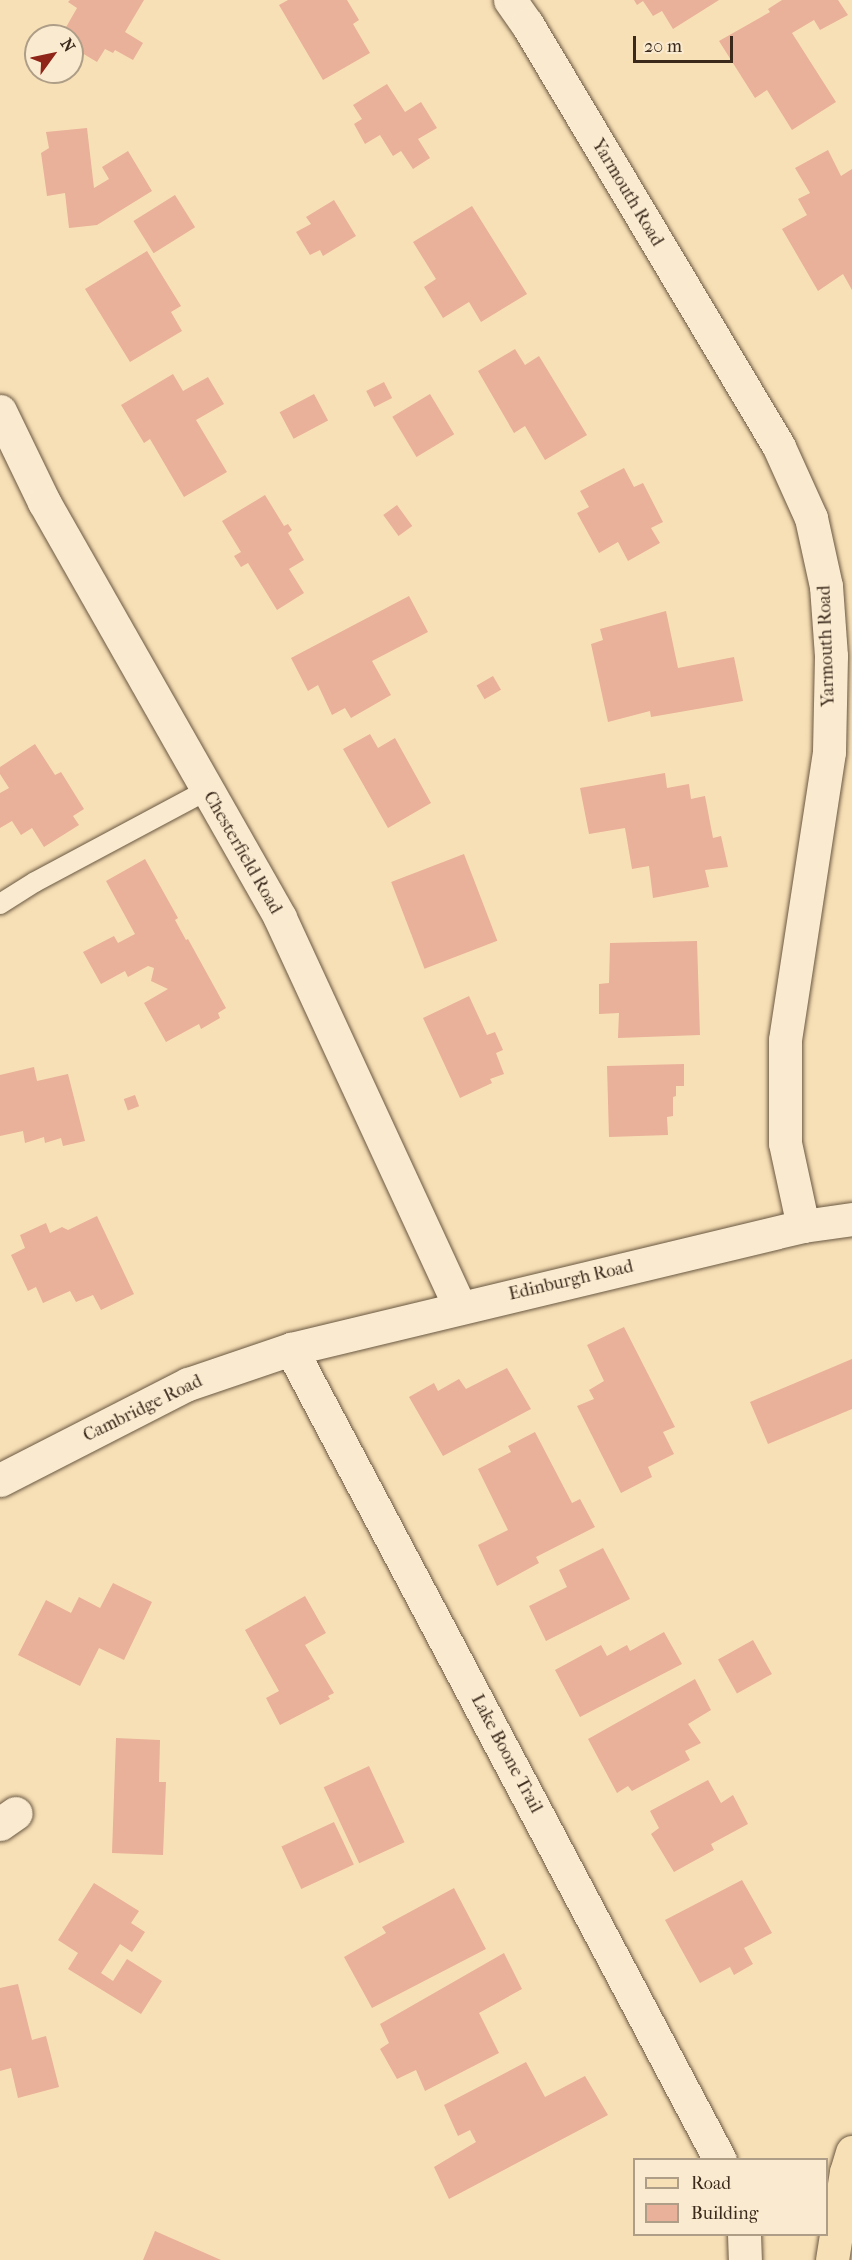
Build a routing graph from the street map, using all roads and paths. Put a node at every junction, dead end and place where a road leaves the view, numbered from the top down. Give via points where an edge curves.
1 (510, 0) edge
2 (0, 411) edge
3 (207, 790) junction
4 (0, 904) edge
5 (852, 1219) edge
6 (803, 1226) junction
7 (460, 1307) junction
8 (291, 1349) junction
9 (0, 1480) edge
10 (719, 2158) edge
11 (844, 2168) edge
12 (744, 2236) edge
13 (746, 2260) edge
14 (832, 2260) edge

1 - 6 street, Yarmouth Road via 778,447 811,518 826,586 831,656 829,752 785,1040 785,1143
2 - 3 street, Chesterfield Road via 45,502
3 - 4 lane
3 - 7 street, Chesterfield Road via 280,918
5 - 6 street, Edinburgh Road
6 - 7 street, Edinburgh Road
7 - 8 street, Edinburgh Road
8 - 9 street, Cambridge Road via 188,1384
8 - 10 street, Lake Boone Trail
11 - 14 main road
12 - 13 street

